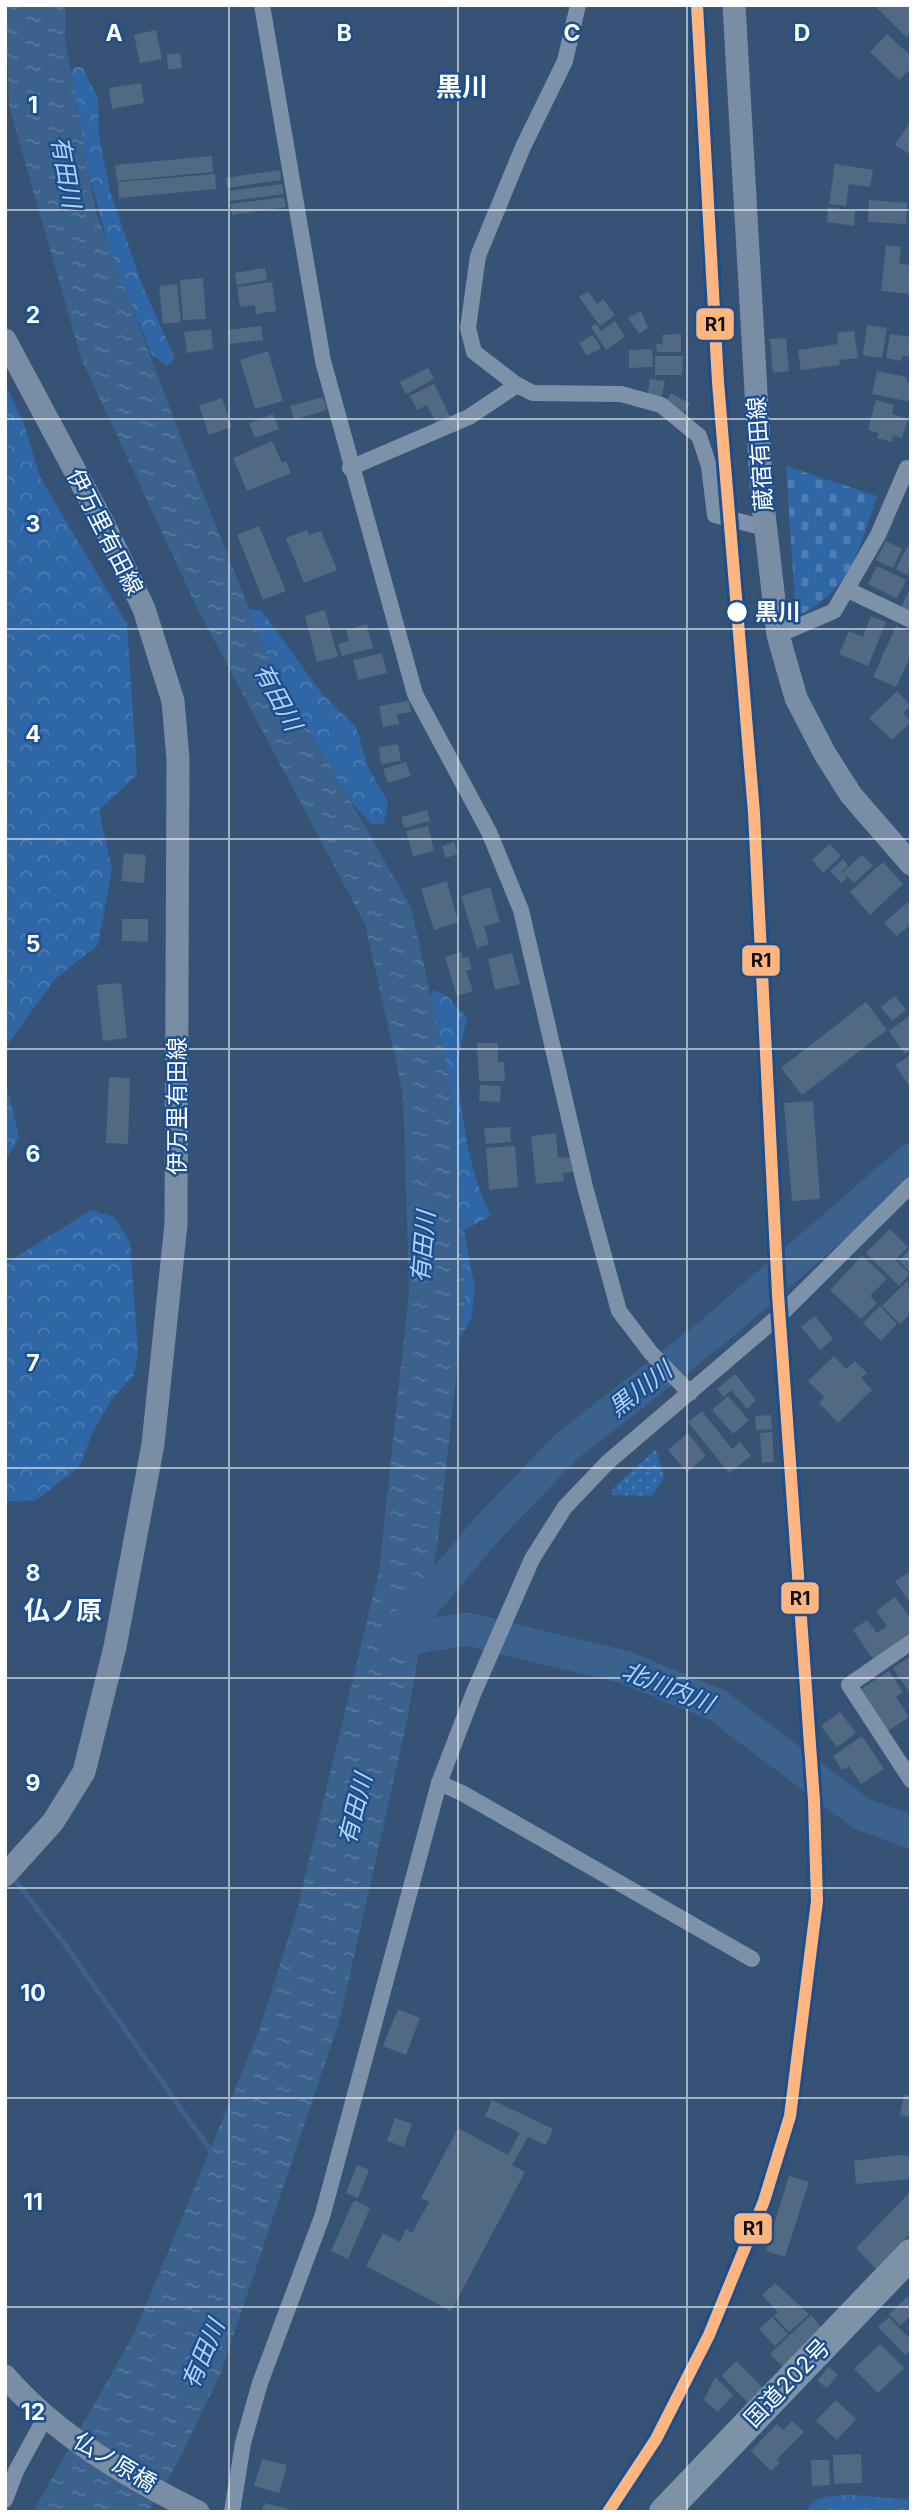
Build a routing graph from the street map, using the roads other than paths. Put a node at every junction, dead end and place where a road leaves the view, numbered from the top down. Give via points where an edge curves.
1 (262, 5) edge
2 (578, 5) edge
3 (734, 5) edge
4 (5, 340) edge
5 (516, 385) junction
6 (909, 463) edge
7 (350, 468) junction
8 (765, 528) junction
9 (848, 590) junction
10 (911, 620) edge
11 (778, 635) junction
12 (911, 864) edge
13 (911, 1185) edge
14 (688, 1389) junction
15 (911, 1642) edge
16 (908, 1769) edge
17 (439, 1783) junction
18 (5, 1875) edge
19 (752, 1958) dead end
20 (911, 2253) edge
21 (5, 2376) edge
22 (51, 2421) junction
23 (5, 2500) edge
24 (198, 2512) edge
25 (232, 2512) edge
26 (664, 2512) edge

1 - 7 street via 323,360
2 - 5 street via 565,61 478,256 468,328 474,352
3 - 8 main road, 蔵宿有田線
4 - 18 main road, 伊万里有田線 via 144,609 173,701 178,772 176,1224 153,1444 115,1647 84,1772 53,1822
5 - 7 street via 469,418
5 - 8 street via 533,393 621,394 661,405 699,436 709,466 715,515
6 - 9 street
7 - 14 street via 415,694 489,832 521,910 619,1311 651,1353
8 - 11 main road, 蔵宿有田線
9 - 10 street
9 - 11 street via 834,611
11 - 12 main road, 蔵宿有田線 via 796,698 825,754 851,795
13 - 14 street via 780,1315
14 - 17 street via 565,1507 532,1559
15 - 16 street via 849,1685
17 - 19 street
17 - 25 street via 322,2217 243,2442
20 - 26 highway, 国道202号
21 - 22 main road, 仏ノ原橋
22 - 23 street via 16,2471
22 - 24 main road, 仏ノ原橋 via 78,2442

